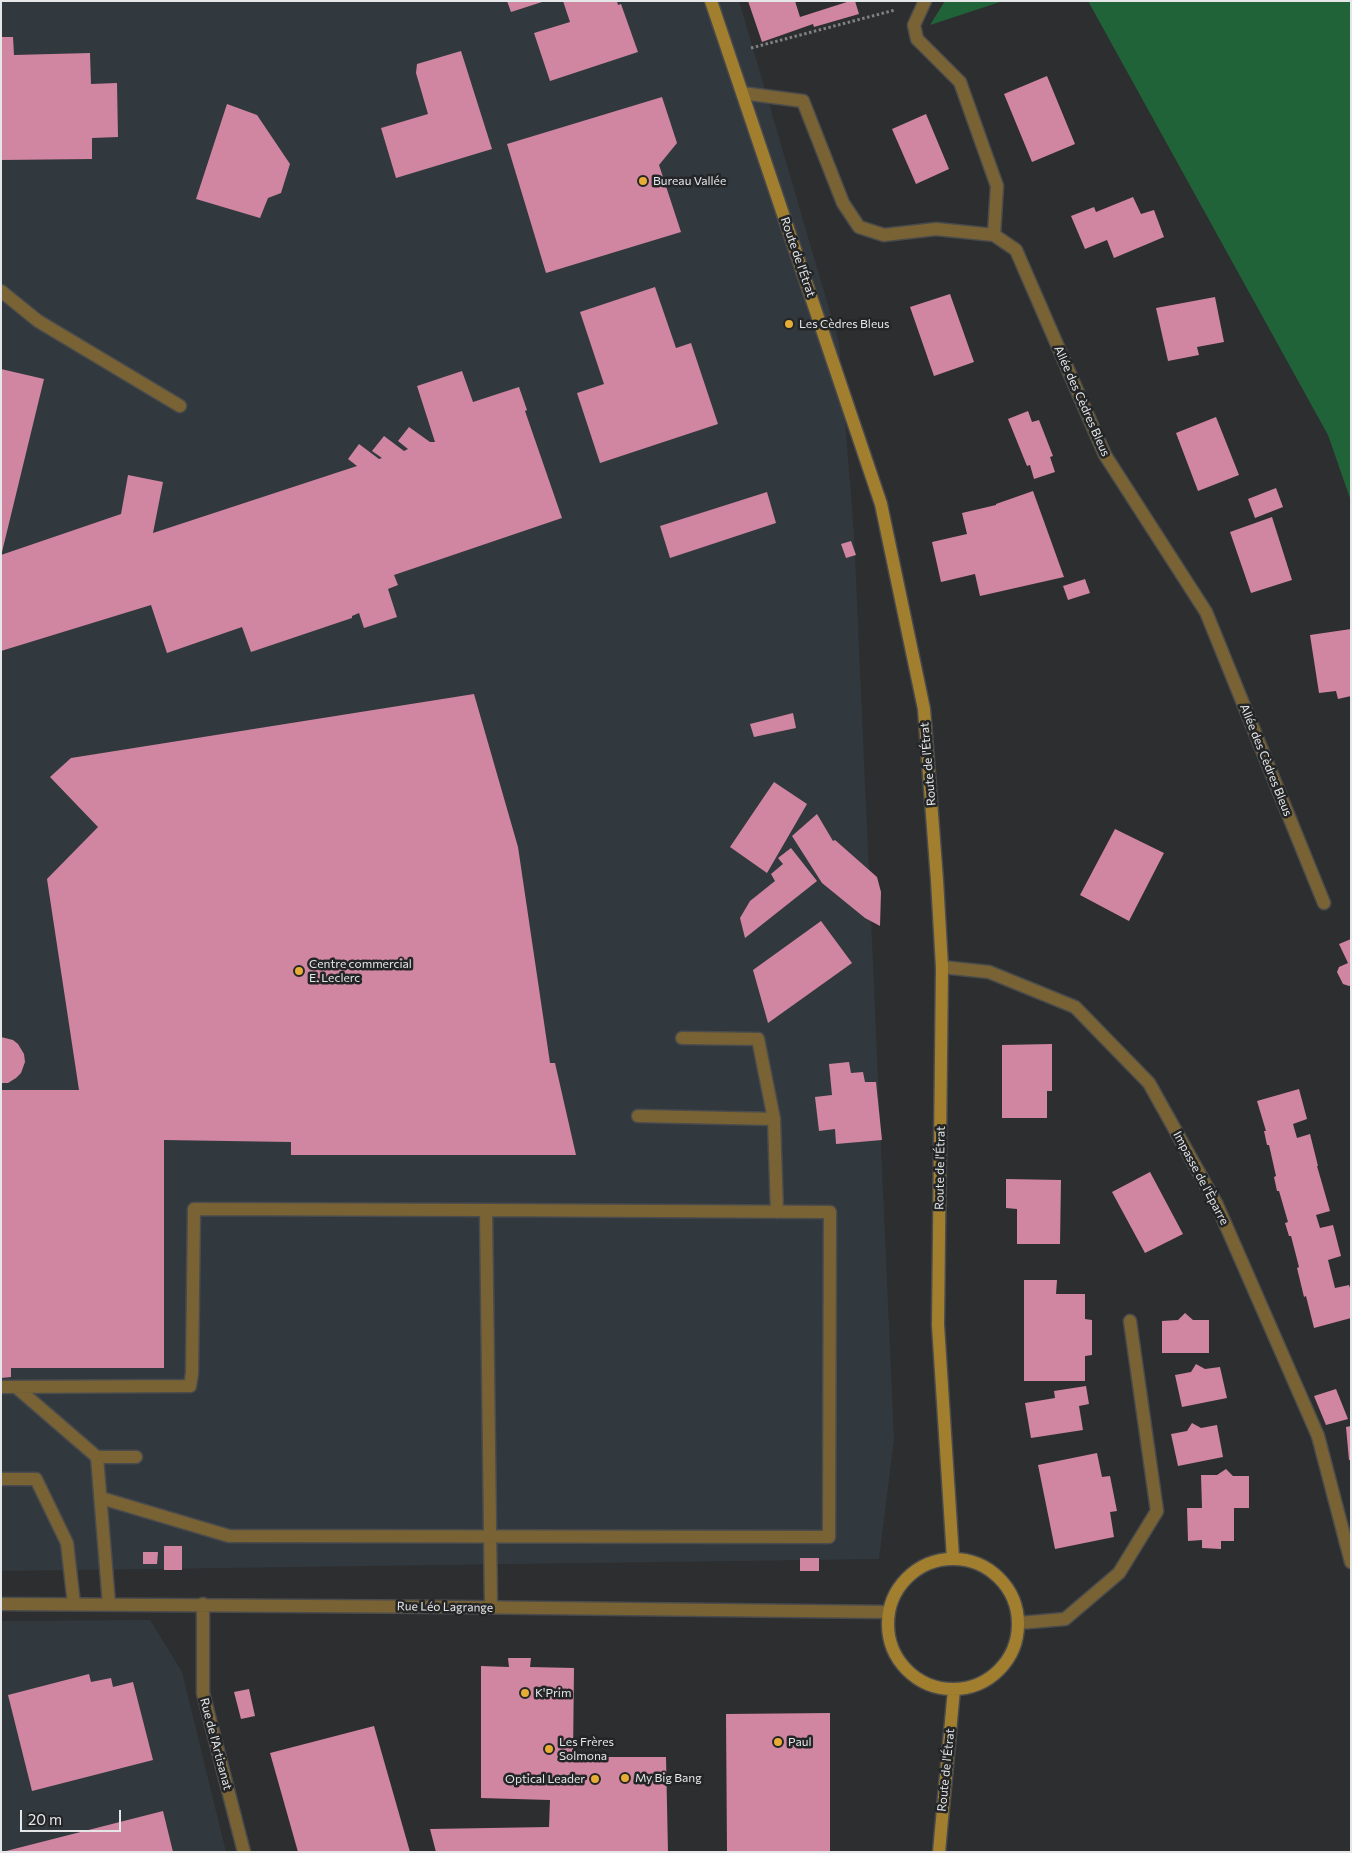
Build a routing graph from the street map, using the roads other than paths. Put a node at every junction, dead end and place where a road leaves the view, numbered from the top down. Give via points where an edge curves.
1 (710, 1) edge
2 (925, 2) edge
3 (742, 93) junction
4 (994, 235) junction
5 (1, 291) edge
6 (180, 406) dead end
7 (1324, 902) dead end
8 (942, 967) junction
9 (682, 1038) dead end
10 (638, 1116) dead end
11 (774, 1119) junction
12 (486, 1210) junction
13 (777, 1212) junction
14 (1130, 1321) dead end
15 (1, 1387) edge
16 (16, 1387) junction
17 (97, 1457) junction
18 (136, 1457) dead end
19 (1, 1479) edge
20 (101, 1498) junction
21 (490, 1536) junction
22 (953, 1558) junction
23 (1351, 1562) edge
24 (1, 1604) edge
25 (74, 1604) junction
26 (108, 1604) junction
27 (203, 1604) junction
28 (491, 1607) junction
29 (888, 1612) junction
30 (1019, 1623) junction
31 (954, 1689) junction
32 (244, 1852) edge
33 (939, 1852) edge

1 - 3 main road, Route de l'Étrat
2 - 4 street via 914,24 917,39 960,82 996,186
3 - 4 street, Allée des Cèdres Bleus via 803,101 843,203 859,226 884,235 936,229
3 - 8 main road, Route de l'Étrat via 881,504 924,710
4 - 7 street, Allée des Cèdres Bleus via 1016,250 1105,455 1206,612
5 - 6 street via 38,321
8 - 22 main road, Route de l'Étrat via 938,1324
8 - 23 street, Impasse de l'Èparre via 989,972 1075,1007 1149,1083 1217,1205 1318,1436
9 - 11 street via 758,1039
10 - 11 street
11 - 13 street
12 - 13 street
12 - 16 street via 194,1209 190,1386
12 - 21 street
13 - 21 street via 830,1212 829,1536
14 - 30 street via 1157,1511 1119,1573 1065,1619
15 - 16 street
16 - 17 street
17 - 18 street
17 - 20 street
19 - 25 street via 36,1479 67,1543
20 - 21 street via 228,1536
20 - 26 street
21 - 28 street
22 - 29 main road via 933,1562 914,1571 900,1585
22 - 30 main road via 973,1561 992,1570 1006,1585 1015,1603
24 - 25 street, Rue Léo Lagrange
25 - 26 street, Rue Léo Lagrange
26 - 27 street, Rue Léo Lagrange
27 - 28 street, Rue Léo Lagrange
27 - 32 street, Rue de l'Artisanat via 203,1693
28 - 29 street, Rue Léo Lagrange
29 - 31 main road via 891,1644 900,1662 915,1677 934,1686
30 - 31 main road via 1016,1644 1007,1661 992,1676 974,1686
31 - 33 main road, Route de l'Étrat

